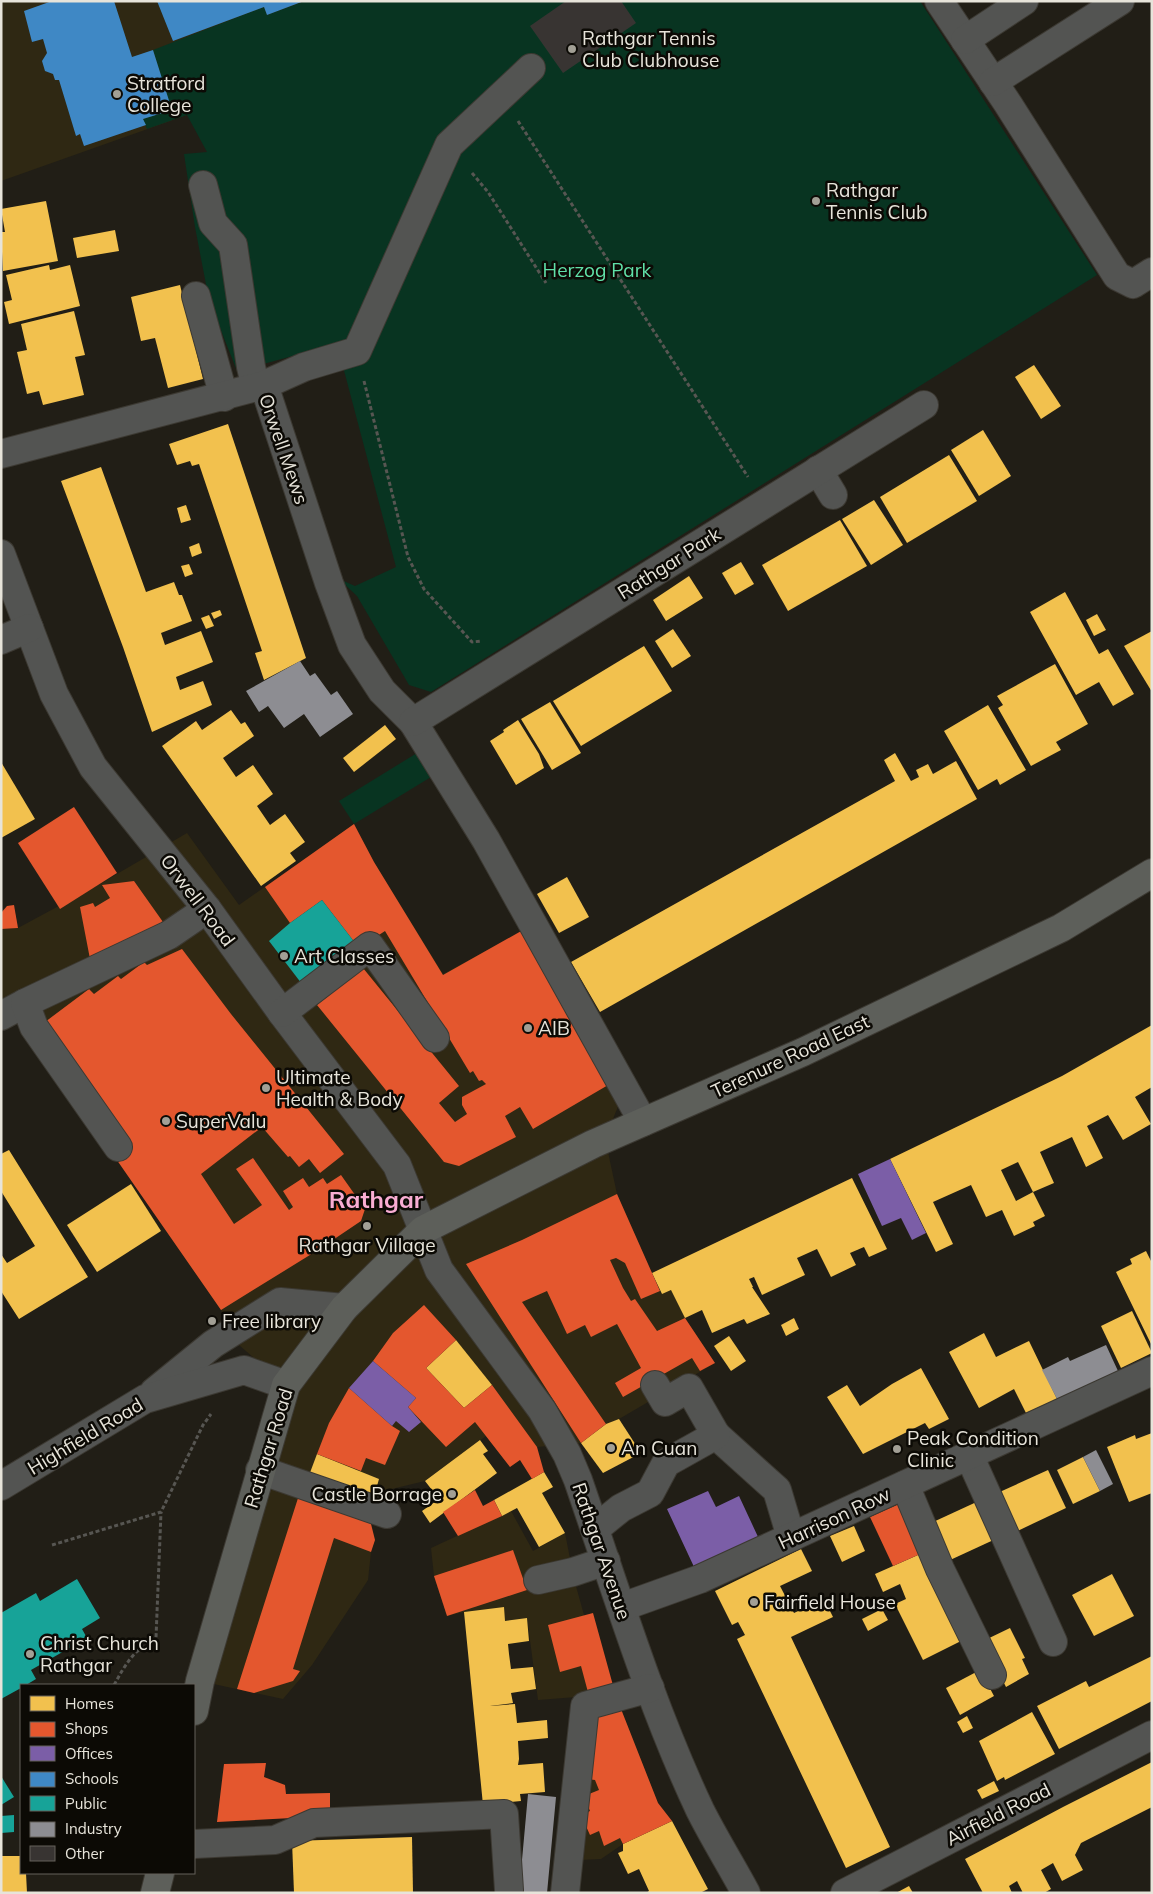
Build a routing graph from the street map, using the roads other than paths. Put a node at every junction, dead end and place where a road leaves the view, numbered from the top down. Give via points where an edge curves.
1 (939, 1) edge
2 (1024, 1) edge
3 (1120, 1) edge
4 (965, 40) junction
5 (531, 68) dead end
6 (993, 82) junction
7 (203, 185) dead end
8 (1152, 272) edge
9 (196, 296) dead end
10 (260, 386) junction
11 (224, 396) junction
12 (924, 405) dead end
13 (1, 454) edge
14 (818, 470) junction
15 (833, 495) dead end
16 (1, 554) edge
17 (29, 628) junction
18 (1, 640) edge
19 (413, 722) junction
20 (1152, 873) edge
21 (207, 909) junction
22 (25, 1003) junction
23 (282, 1013) junction
24 (1, 1016) edge
25 (435, 1038) dead end
26 (643, 1122) junction
27 (118, 1147) dead end
28 (423, 1230) junction
29 (344, 1308) junction
30 (1152, 1371) edge
31 (286, 1384) junction
32 (655, 1384) dead end
33 (145, 1399) junction
34 (716, 1435) junction
35 (969, 1455) junction
36 (260, 1470) junction
37 (905, 1485) junction
38 (1, 1486) edge
39 (387, 1514) dead end
40 (595, 1529) junction
41 (791, 1537) junction
42 (606, 1561) junction
43 (538, 1580) dead end
44 (622, 1607) junction
45 (1053, 1642) dead end
46 (992, 1676) dead end
47 (650, 1688) junction
48 (195, 1705) edge
49 (1152, 1735) edge
50 (195, 1844) edge
51 (160, 1874) edge
52 (509, 1890) dead end
53 (155, 1893) edge
54 (565, 1893) edge
55 (746, 1893) edge
56 (845, 1893) edge

1 - 4 street
2 - 4 street
3 - 6 street
4 - 6 street
5 - 10 street via 449,145 357,351 304,367
6 - 8 street via 1117,276 1133,284
7 - 10 street via 213,223 233,245 251,367
9 - 11 street
10 - 11 street, Orwell Mews
10 - 19 street, Orwell Mews via 352,645 382,691
11 - 13 street, Orwell Mews
12 - 14 street, Rathgar Park
14 - 15 street
14 - 19 street, Rathgar Park
16 - 17 street, Orwell Road
17 - 18 street
17 - 21 street, Orwell Road via 54,694 93,767
19 - 26 street, Orwell Mews via 486,840
20 - 26 main road, Terenure Road East via 1061,928 803,1052
21 - 22 street via 169,935
21 - 23 street, Orwell Road
22 - 24 street
22 - 27 street via 34,1027
23 - 25 street via 370,946
23 - 28 street, Orwell Road via 397,1165
26 - 28 main road, Terenure Road East
28 - 29 main road, Rathgar Road
28 - 40 street, Rathgar Avenue via 439,1270 542,1410 570,1463
29 - 31 main road, Rathgar Road
29 - 33 street via 280,1302 213,1344
30 - 35 street, Harrison Row
31 - 33 street, Highfield Road via 244,1370
31 - 36 main road, Rathgar Road
32 - 34 street via 665,1402 689,1388
33 - 38 street, Highfield Road
34 - 40 street via 666,1463 650,1493 621,1508
34 - 41 street via 777,1490
35 - 37 street, Harrison Row
35 - 45 street
36 - 39 street
36 - 48 main road, Rathgar Road
37 - 41 street, Harrison Row
37 - 46 street via 940,1569
40 - 42 street, Rathgar Avenue
41 - 44 street, Harrison Row via 700,1579
42 - 43 street
42 - 44 street, Rathgar Avenue
44 - 47 street, Rathgar Avenue
47 - 54 street via 585,1706
47 - 55 street, Rathgar Avenue via 700,1810
49 - 56 street, Airfield Road
50 - 52 street via 274,1840 314,1823 504,1814
51 - 53 main road

